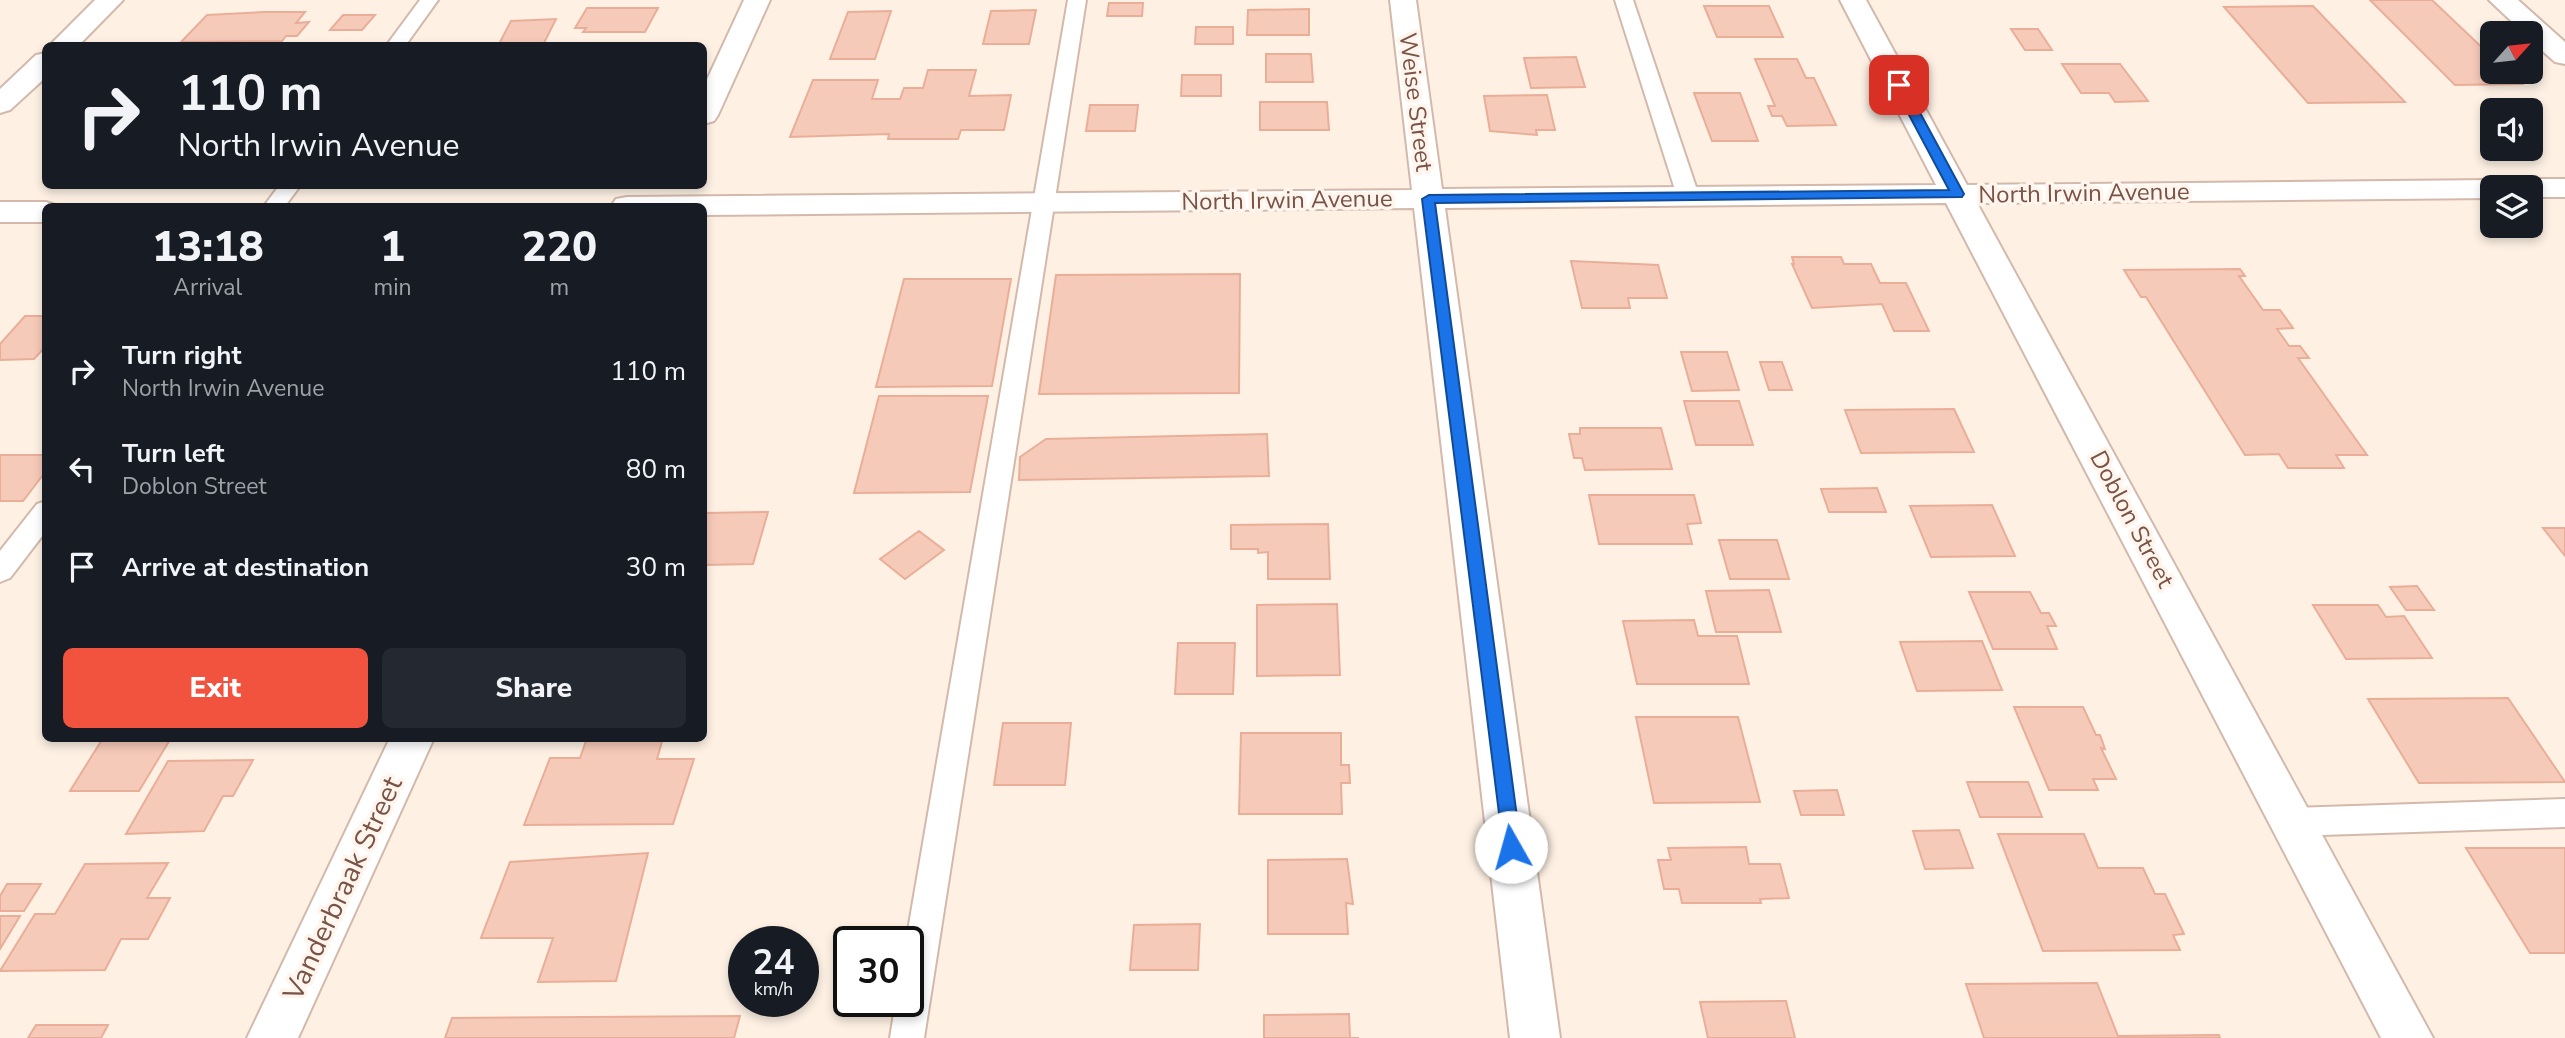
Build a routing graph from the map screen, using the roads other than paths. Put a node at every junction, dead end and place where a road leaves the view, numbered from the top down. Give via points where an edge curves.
1 (110, 0) edge
2 (429, 0) edge
3 (757, 0) edge
4 (1077, 0) edge
5 (1403, 0) edge
6 (1624, 0) edge
7 (1853, 0) edge
8 (2502, 0) edge
9 (66, 42) edge
10 (398, 42) edge
11 (2565, 56) edge
12 (42, 65) edge
13 (0, 104) edge
14 (707, 108) edge
15 (2543, 188) edge
16 (2565, 188) edge
17 (288, 189) edge
18 (2480, 189) edge
19 (1957, 194) junction
20 (1688, 196) junction
21 (1429, 199) junction
22 (1045, 202) junction
23 (276, 203) edge
24 (707, 206) edge
25 (0, 212) edge
26 (42, 212) edge
27 (42, 516) edge
28 (0, 571) edge
29 (410, 742) edge
30 (2565, 813) edge
31 (2292, 822) junction
32 (272, 1038) edge
33 (907, 1038) edge
34 (1535, 1038) edge
35 (2408, 1038) edge

1 - 9 street
2 - 10 lane
3 - 14 street
4 - 22 lane
5 - 21 street, Weise Street
6 - 20 lane
7 - 19 street, Doblon Street
8 - 11 street
12 - 13 street
15 - 16 street
17 - 23 lane
18 - 19 street, North Irwin Avenue
19 - 20 street, North Irwin Avenue
19 - 31 street, Doblon Street
20 - 21 street, North Irwin Avenue
21 - 22 street, North Irwin Avenue
21 - 34 street, Weise Street
22 - 24 street, North Irwin Avenue
22 - 33 lane
25 - 26 street
27 - 28 lane
29 - 32 street, Vanderbraak Street
30 - 31 lane
31 - 35 street, Doblon Street

